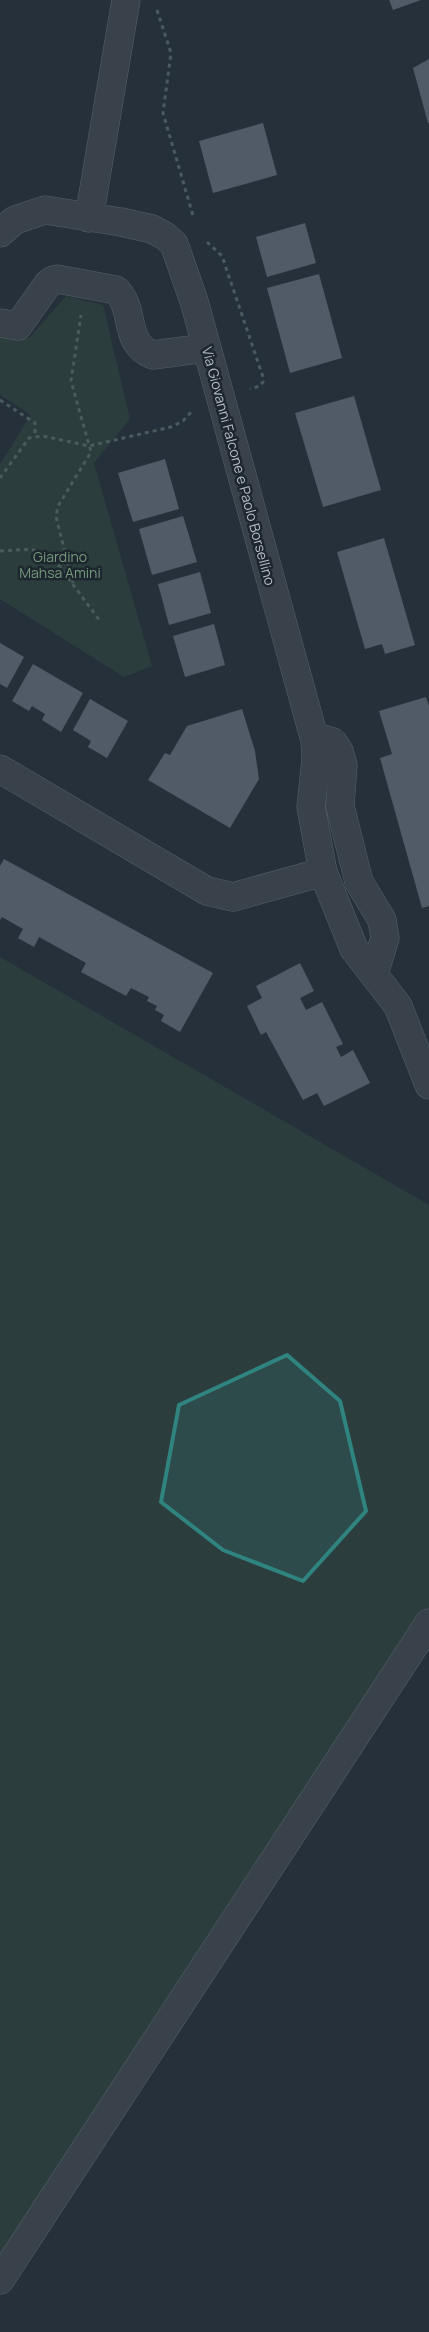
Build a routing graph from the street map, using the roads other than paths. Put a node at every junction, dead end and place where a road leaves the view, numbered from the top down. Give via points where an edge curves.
1 (126, 0) edge
2 (89, 218) junction
3 (0, 232) edge
4 (0, 324) edge
5 (206, 348) junction
6 (314, 736) junction
7 (0, 769) edge
8 (323, 872) junction
9 (374, 974) junction
10 (429, 1085) edge
11 (429, 1623) edge
12 (0, 2280) edge

1 - 2 street
2 - 3 street, Via Giovanni Falcone e Paolo Borsellino via 45,210 15,220
2 - 5 street, Via Giovanni Falcone e Paolo Borsellino via 152,229 174,244
4 - 5 street via 18,326 52,280 116,290 122,296 136,343 153,355
5 - 6 street, Via Giovanni Falcone e Paolo Borsellino
6 - 8 street, Via Giovanni Falcone e Paolo Borsellino via 316,759 311,807
6 - 9 street via 333,742 339,750 343,766 340,806 358,882 382,920 385,938
7 - 8 street via 207,891 233,896
8 - 9 street, Via Giovanni Falcone e Paolo Borsellino via 354,949
9 - 10 street, Via Giovanni Falcone e Paolo Borsellino via 398,1006
11 - 12 street

